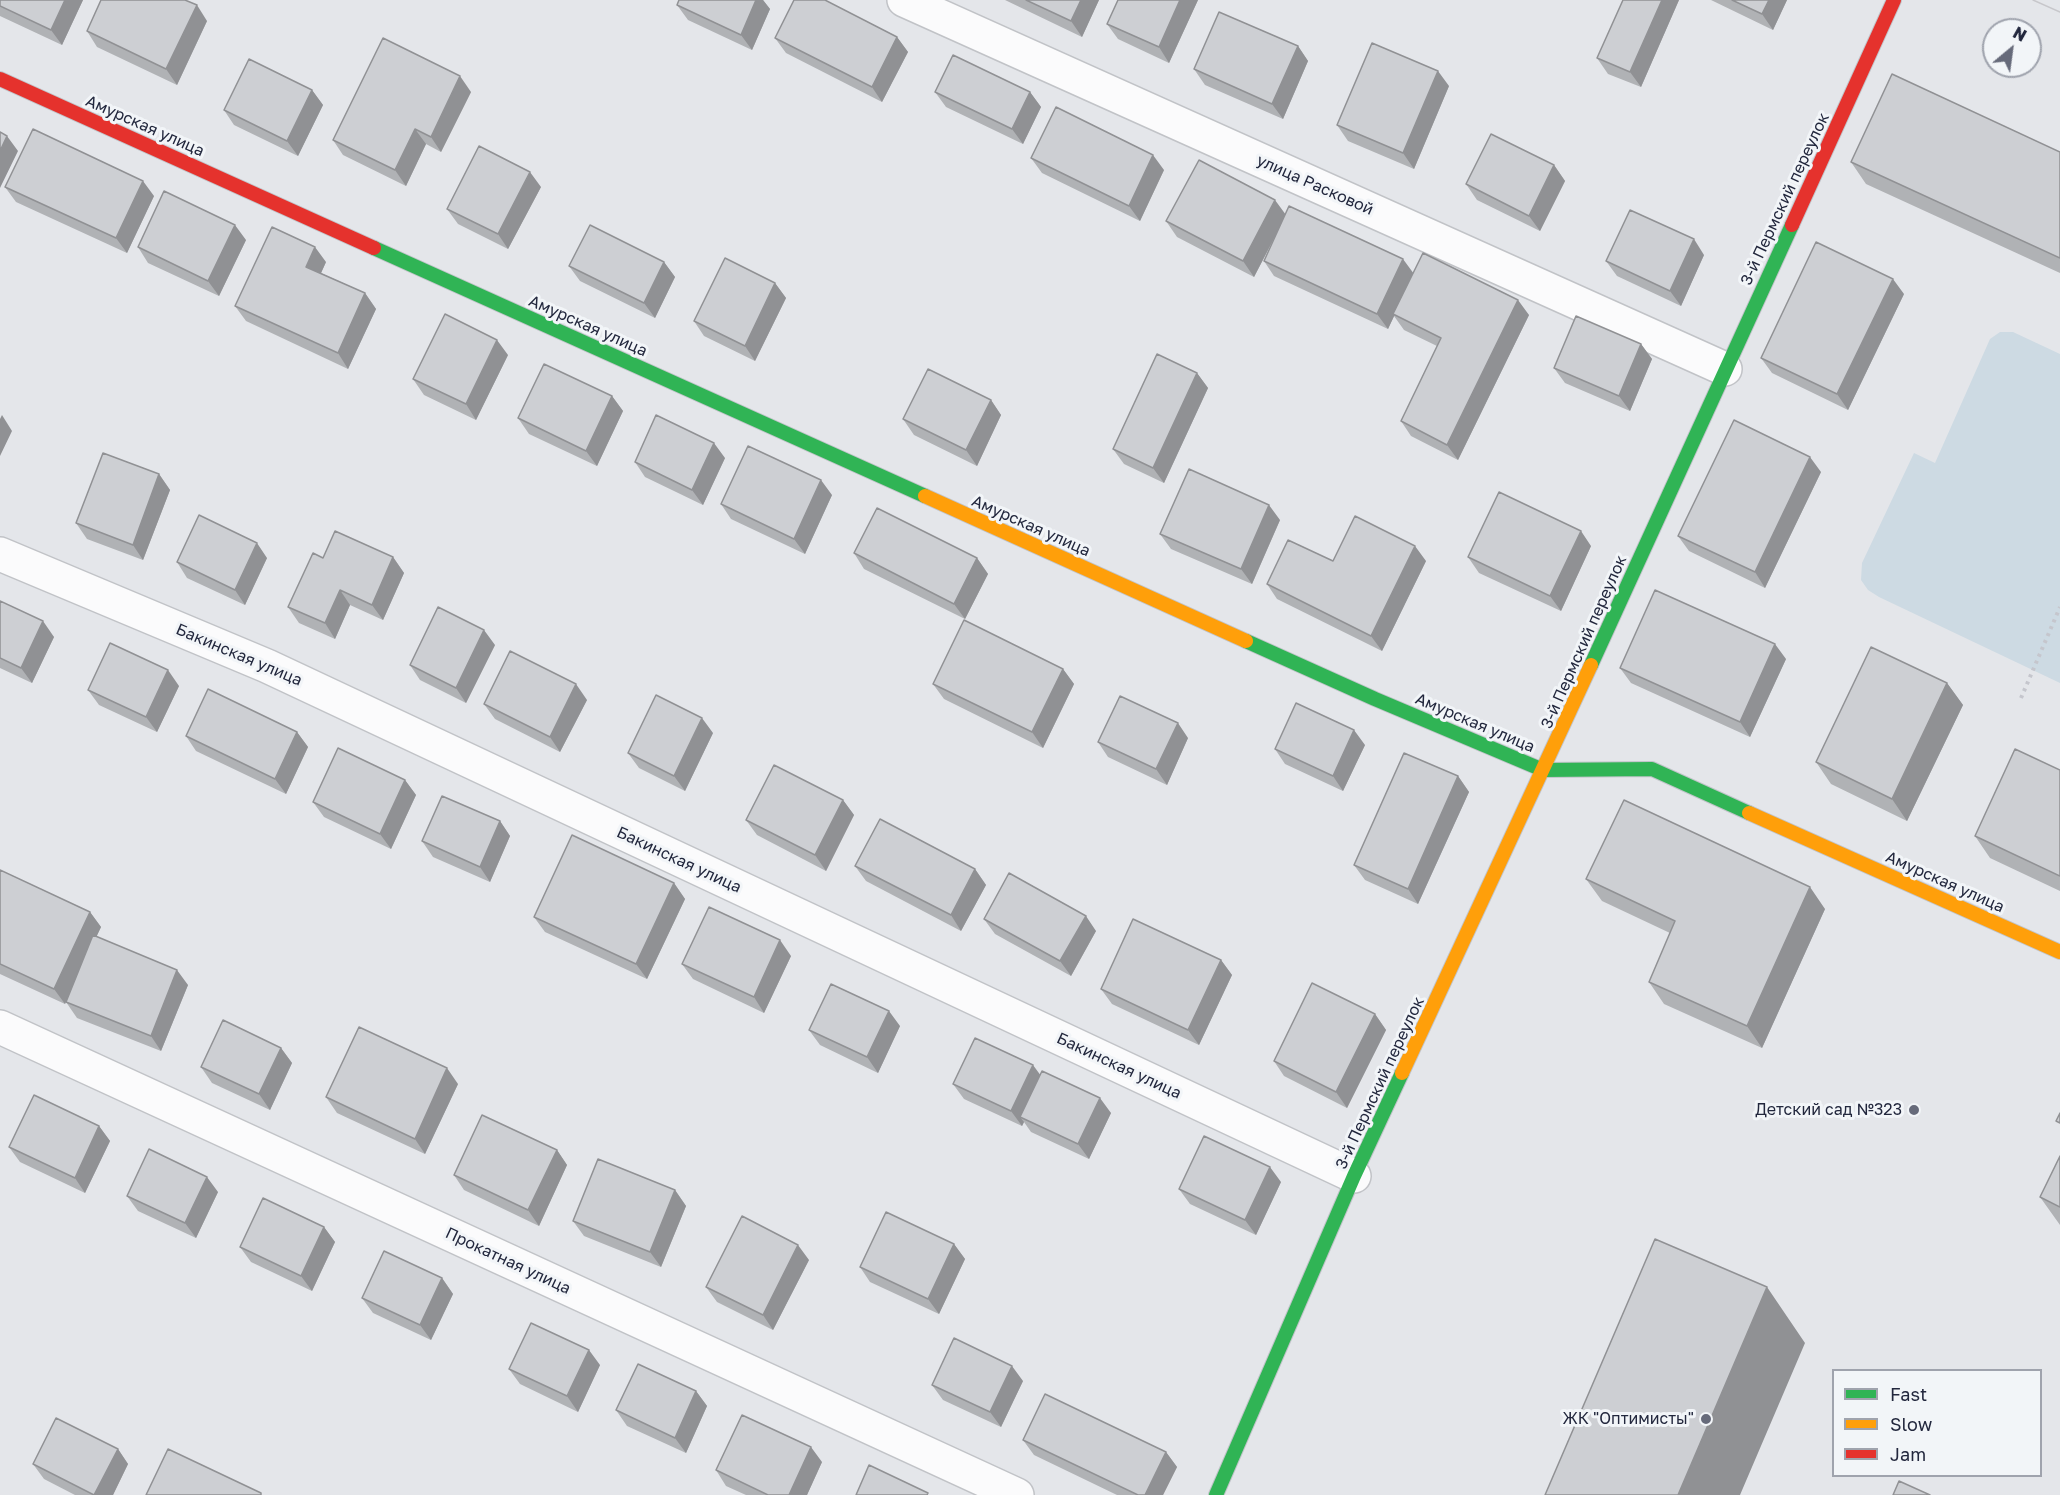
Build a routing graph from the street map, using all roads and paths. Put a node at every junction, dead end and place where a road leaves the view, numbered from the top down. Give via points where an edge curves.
1 (904, 0) edge
2 (1894, 0) edge
3 (0, 79) edge
4 (1725, 369) junction
5 (0, 554) edge
6 (2060, 607) edge
7 (2021, 698) dead end
8 (1543, 770) junction
9 (2060, 952) edge
10 (0, 1027) edge
11 (1354, 1176) junction
12 (1017, 1495) edge
13 (1216, 1495) edge

1 - 4 street, улица Расковой
2 - 4 street, 3-й Пермский переулок
3 - 8 street, Амурская улица via 1375,699
4 - 8 street, 3-й Пермский переулок
5 - 11 street, Бакинская улица via 267,666
6 - 7 path
8 - 9 street, Амурская улица via 1652,769
8 - 11 street, 3-й Пермский переулок
10 - 12 street, Прокатная улица
11 - 13 street, 3-й Пермский переулок

